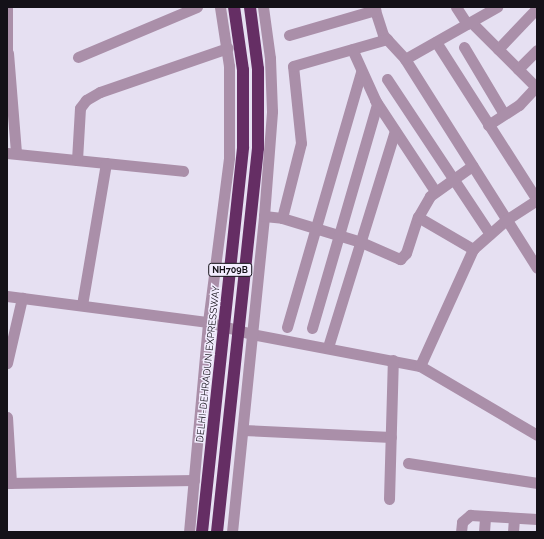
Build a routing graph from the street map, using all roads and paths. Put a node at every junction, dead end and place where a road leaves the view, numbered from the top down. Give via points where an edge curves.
1 (7, 7) edge
2 (197, 7) edge
3 (220, 7) edge
4 (234, 7) edge
5 (250, 7) edge
6 (273, 7) edge
7 (456, 7) edge
8 (497, 7) edge
9 (537, 8) edge
10 (374, 9) edge
11 (264, 11) edge
12 (469, 23) junction
13 (289, 35) dead end
14 (387, 39) junction
15 (436, 42) junction
16 (464, 47) dead end
17 (228, 48) junction
18 (352, 49) junction
19 (498, 49) junction
20 (537, 50) edge
21 (7, 53) edge
22 (78, 57) dead end
23 (405, 59) junction
24 (518, 69) junction
25 (360, 72) junction
26 (387, 79) dead end
27 (536, 87) edge
28 (375, 100) junction
29 (504, 114) junction
30 (488, 124) junction
31 (395, 131) junction
32 (12, 153) edge
33 (77, 160) junction
34 (106, 163) junction
35 (472, 166) junction
36 (183, 171) dead end
37 (454, 178) junction
38 (435, 191) junction
39 (537, 200) edge
40 (264, 216) junction
41 (418, 217) junction
42 (282, 218) junction
43 (506, 220) junction
44 (315, 228) junction
45 (490, 234) junction
46 (338, 235) junction
47 (361, 242) junction
48 (473, 249) junction
49 (537, 268) edge
50 (7, 296) edge
51 (22, 298) junction
52 (82, 305) junction
53 (208, 322) junction
54 (287, 327) dead end
55 (312, 328) dead end
56 (252, 334) junction
57 (328, 347) junction
58 (393, 360) junction
59 (7, 363) edge
60 (420, 366) junction
61 (7, 417) edge
62 (243, 430) junction
63 (537, 431) edge
64 (537, 435) edge
65 (391, 437) junction
66 (408, 463) dead end
67 (194, 480) junction
68 (9, 483) edge
69 (537, 483) edge
70 (389, 499) dead end
71 (485, 516) junction
72 (514, 518) junction
73 (537, 520) edge
74 (189, 532) edge
75 (202, 532) edge
76 (217, 532) edge
77 (232, 532) edge
78 (461, 532) edge
79 (484, 532) edge
80 (513, 532) edge

1 - 21 street
2 - 22 street
3 - 17 street
4 - 75 highway, DELHI-DEHRADUN EXPRESSWAY / NH709B, bridge via 243,70 243,147
5 - 76 highway, NH709B, bridge via 258,69 258,148
6 - 11 street
7 - 12 street
8 - 12 street
9 - 19 street
10 - 13 street
10 - 14 street via 380,29
11 - 40 street via 272,111
12 - 15 street
12 - 19 street
14 - 18 street
14 - 23 street
15 - 23 street
15 - 30 street
16 - 29 street
17 - 33 street via 100,92 86,100 80,108
17 - 53 street via 229,157
18 - 25 street
18 - 42 street via 293,66 301,143
19 - 24 street
20 - 24 street
21 - 32 street
23 - 35 street
24 - 27 street
25 - 28 street
25 - 44 street
26 - 37 street
27 - 29 street via 519,105
28 - 31 street
28 - 46 street via 377,104
29 - 30 street
30 - 39 street
31 - 38 street
31 - 47 street
32 - 33 street
33 - 34 street
34 - 36 street
34 - 52 street
35 - 37 street
35 - 43 street
37 - 38 street
37 - 45 street
38 - 41 street
39 - 43 street
40 - 42 street
40 - 56 street
41 - 47 street via 406,253 400,259
41 - 48 street
42 - 44 street
43 - 45 street
43 - 49 street
44 - 46 street
44 - 54 street
45 - 48 street
46 - 47 street
46 - 55 street
47 - 57 street
48 - 60 street
50 - 51 street
51 - 52 street
51 - 59 street
52 - 53 street
53 - 56 street
53 - 67 street
56 - 57 street
56 - 62 street
57 - 58 street
58 - 60 street
58 - 65 street
60 - 64 street
61 - 68 street
62 - 65 street
62 - 77 street
63 - 64 street
65 - 70 street
66 - 69 street
67 - 68 street
67 - 74 street
71 - 72 street
71 - 78 street via 470,515 464,518
71 - 79 street
72 - 73 street
72 - 80 street

